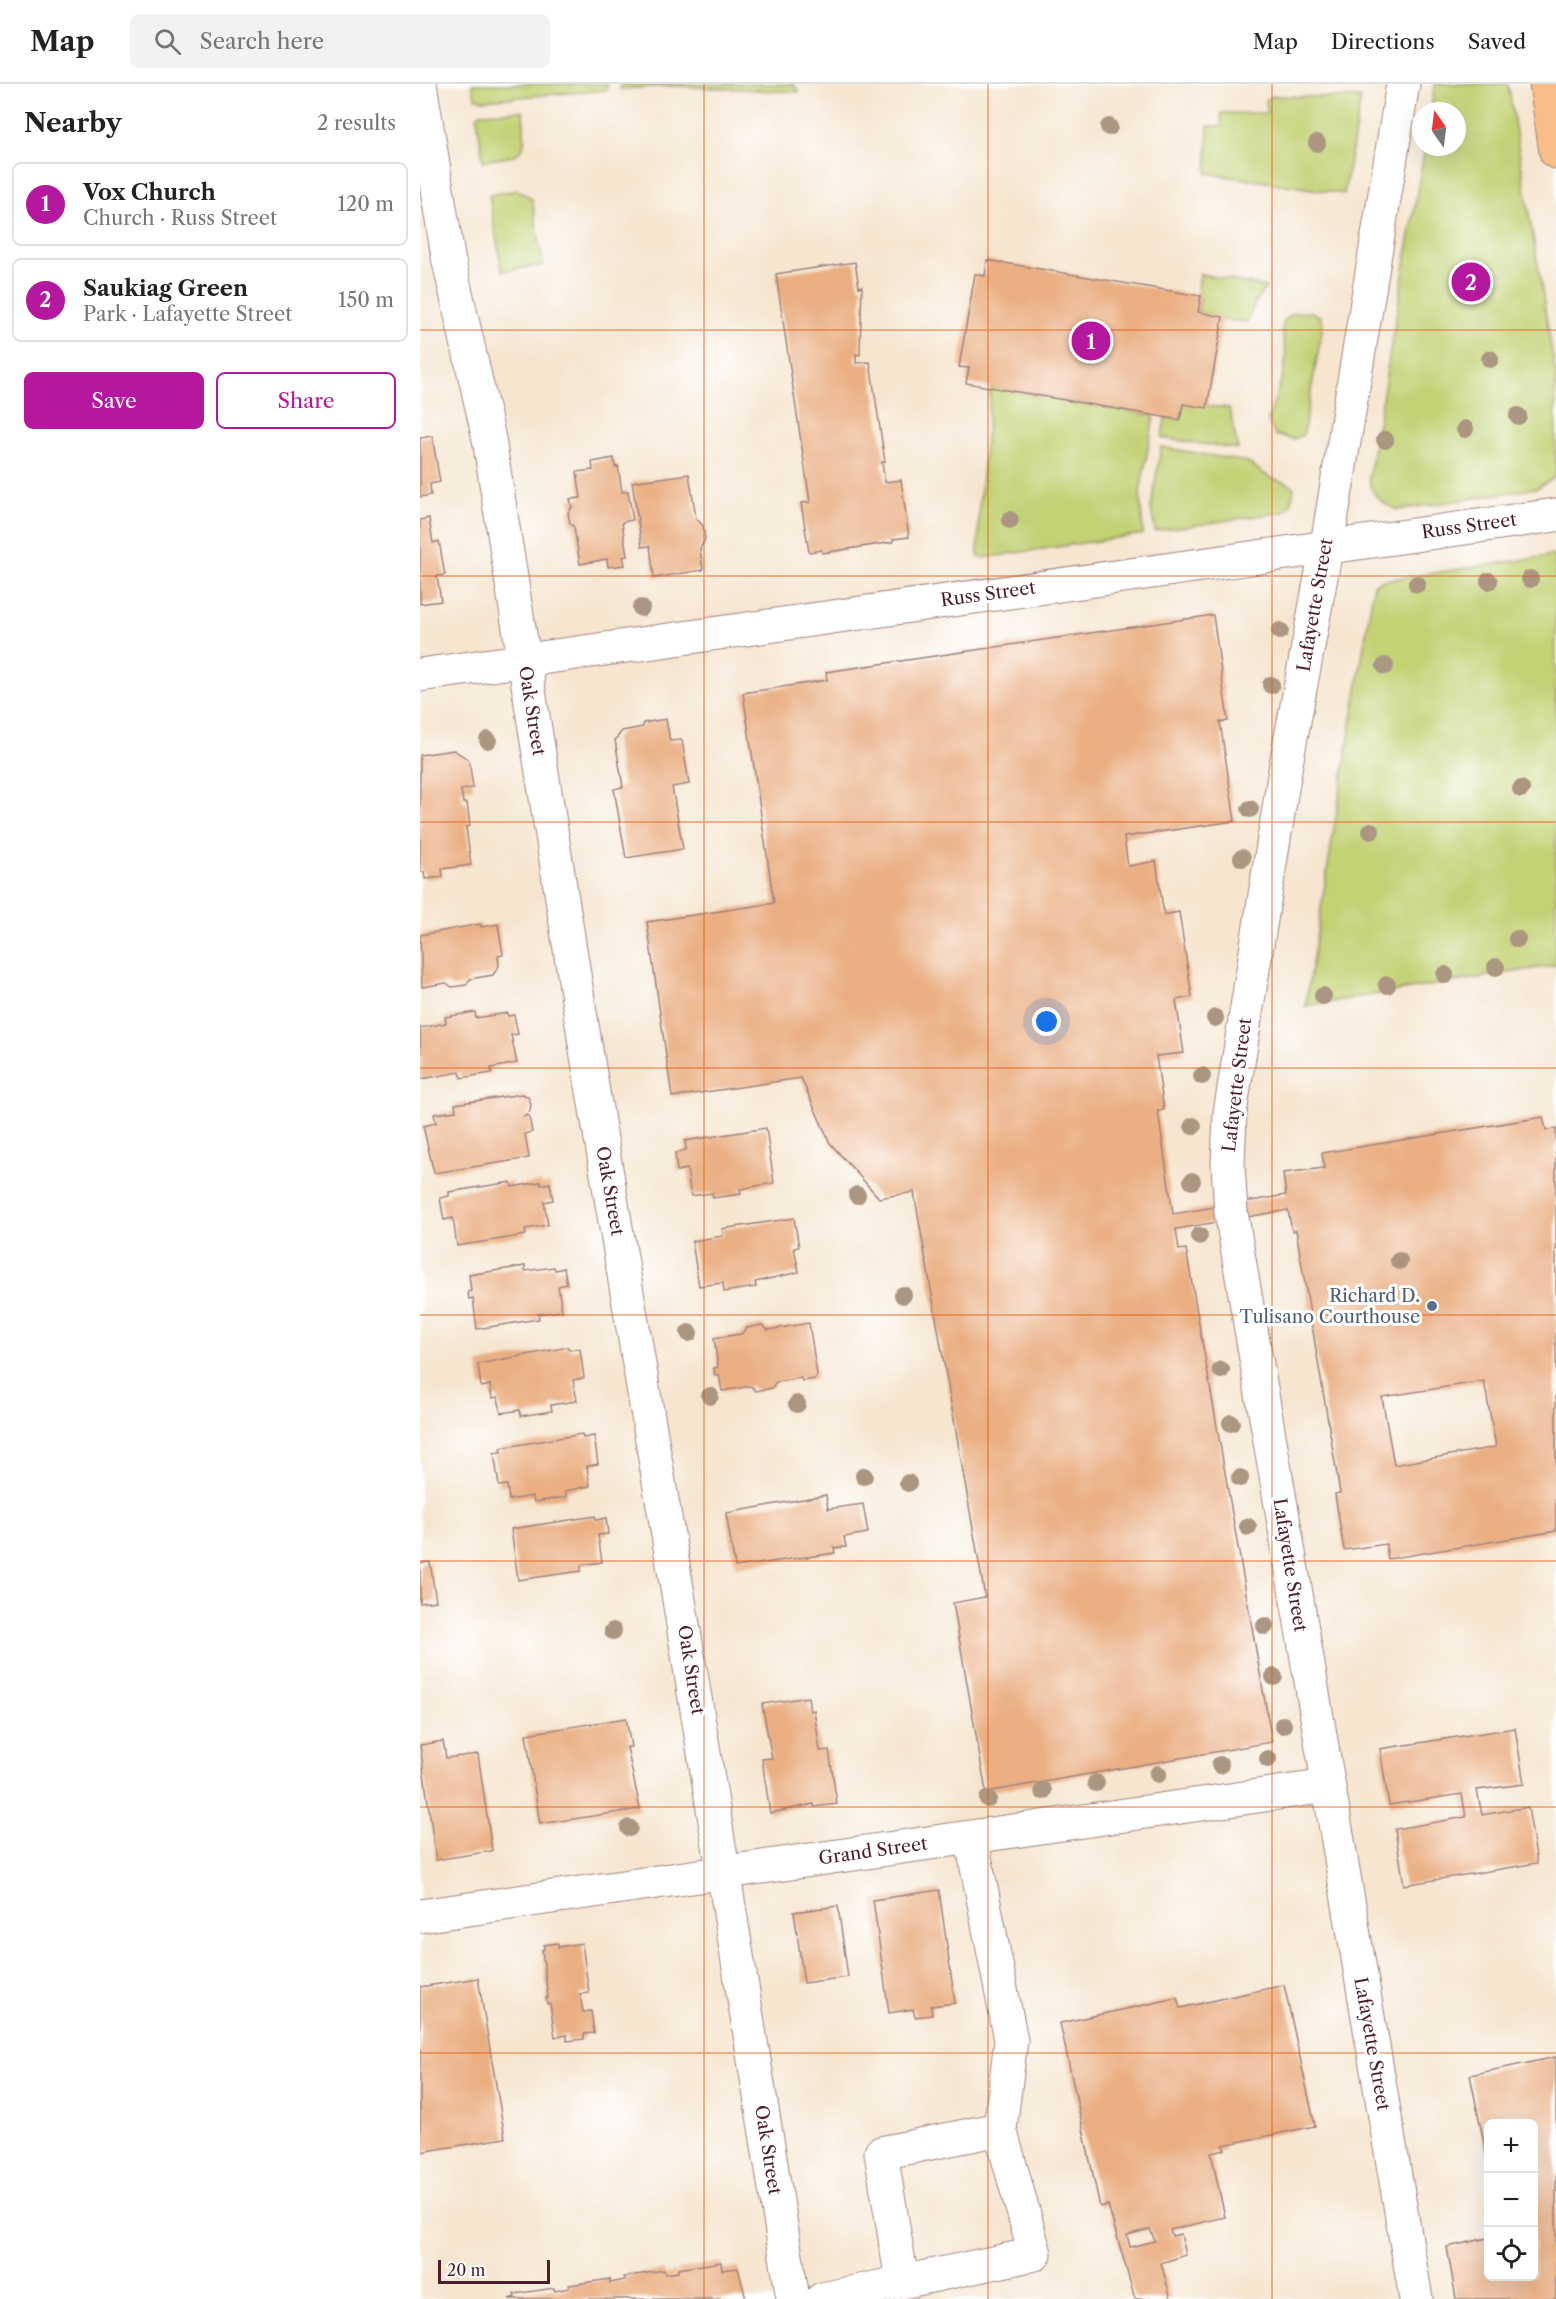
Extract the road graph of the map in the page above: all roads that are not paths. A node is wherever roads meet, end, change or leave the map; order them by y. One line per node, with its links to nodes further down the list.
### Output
1 (420, 84): 7 (street, Oak Street)
2 (1403, 84): 6 (street, Lafayette Street)
3 (1546, 84): 4 (main road)
4 (1556, 152)
5 (1556, 514): 6 (street, Russ Street)
6 (1327, 545): 7 (street, Russ Street); 9 (street, Lafayette Street)
7 (524, 660): 8 (street, Russ Street); 11 (street, Oak Street)
8 (420, 675)
9 (1327, 1786): 10 (street, Grand Street); 17 (street, Lafayette Street)
10 (971, 1837): 11 (street, Grand Street); 13 (street)
11 (722, 1873): 12 (street, Grand Street); 15 (street, Oak Street)
12 (420, 1916)
13 (1000, 2129): 14 (street); 14 (street)
14 (903, 2281): 16 (street)
15 (793, 2299)
16 (822, 2299)
17 (1416, 2299)

